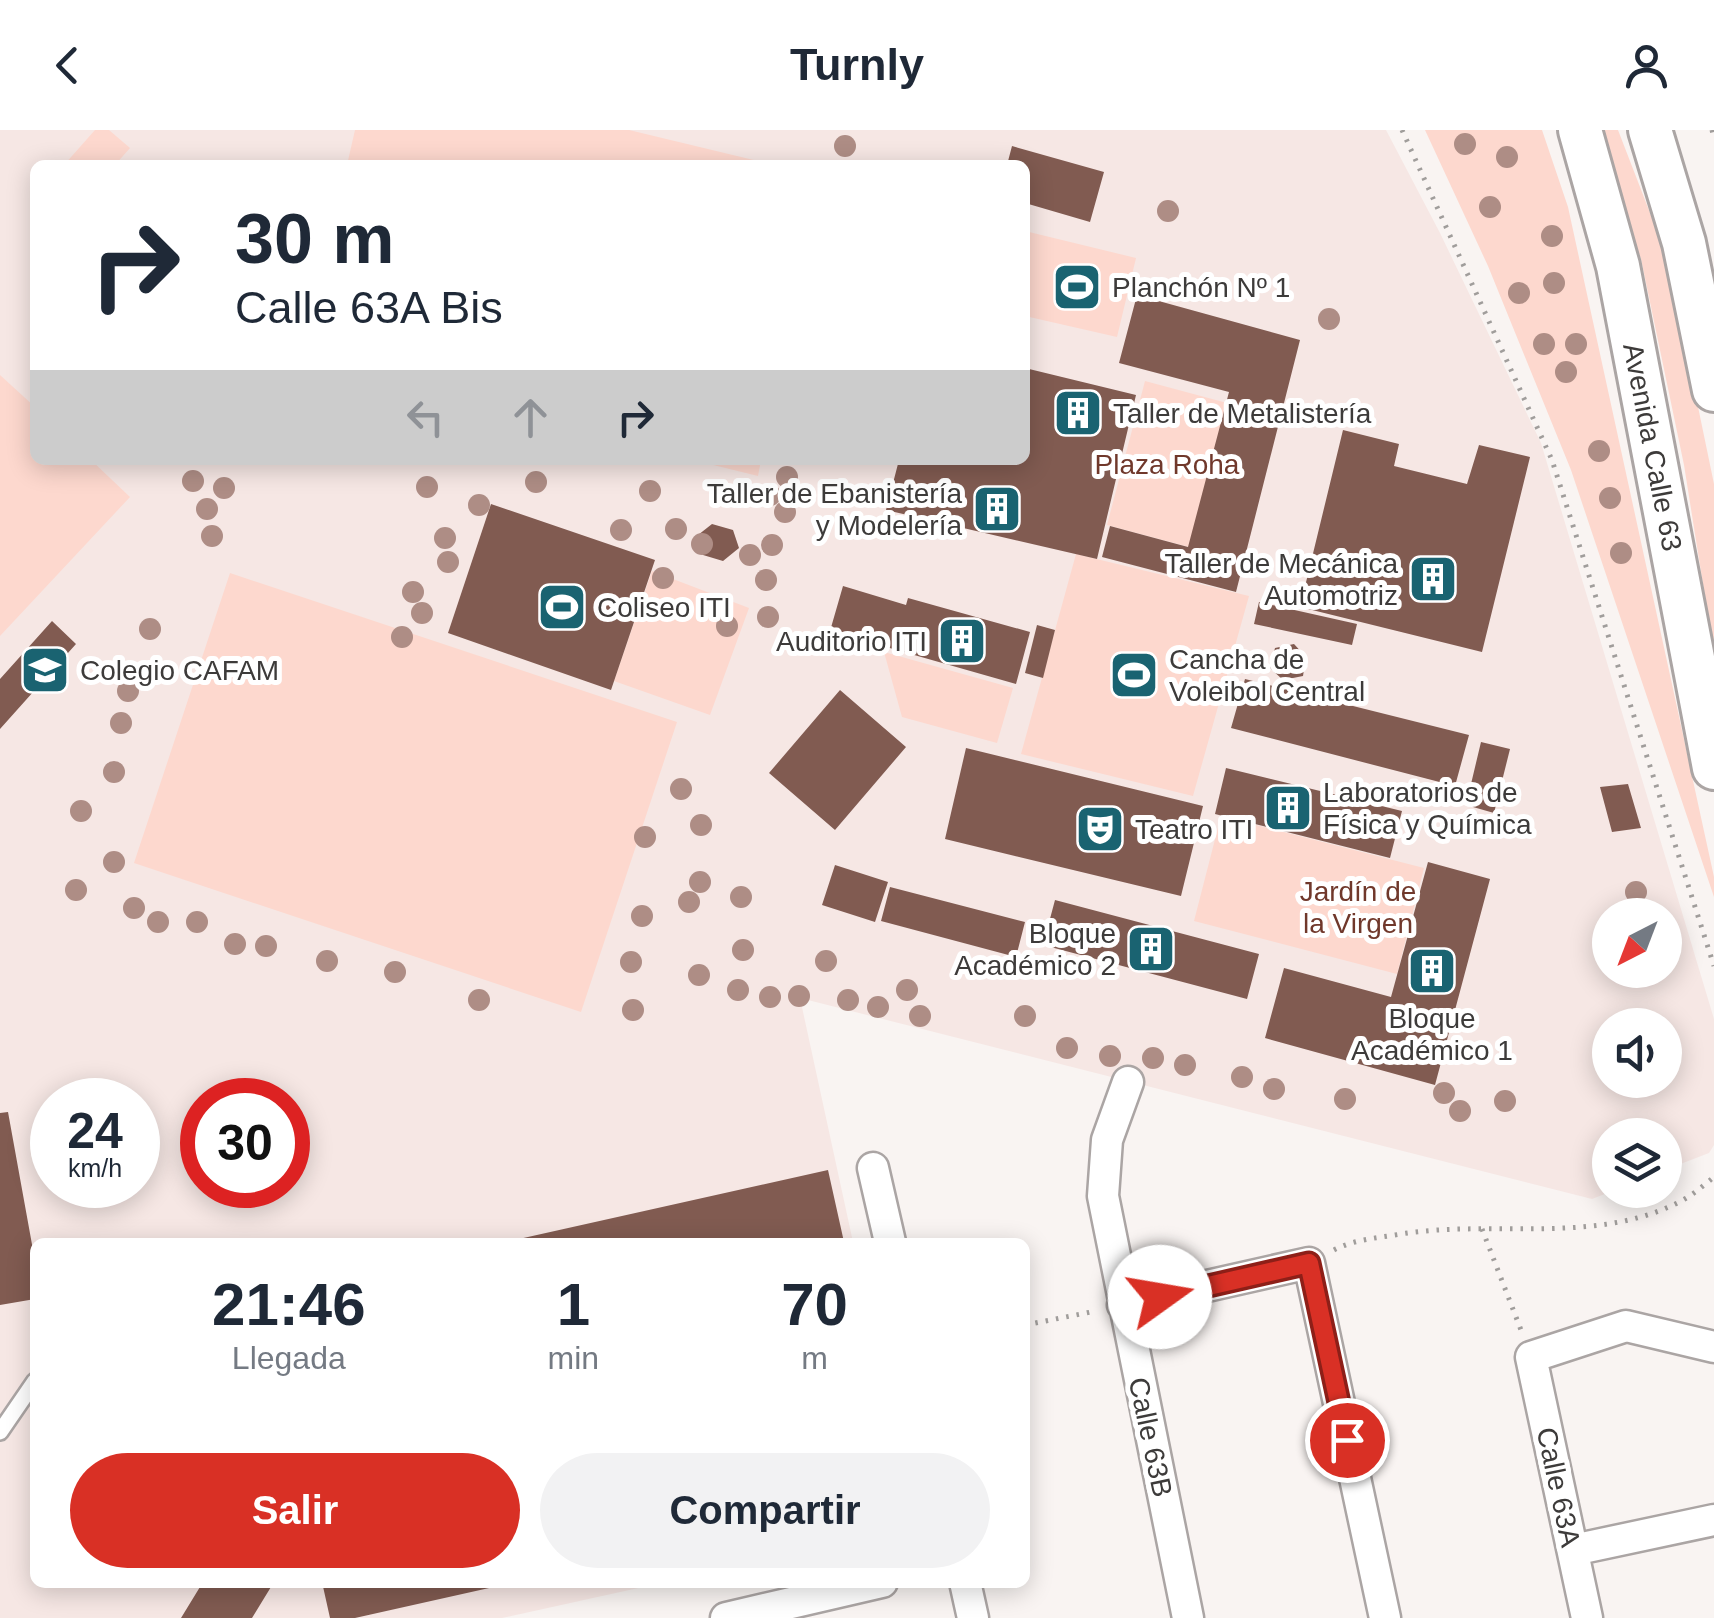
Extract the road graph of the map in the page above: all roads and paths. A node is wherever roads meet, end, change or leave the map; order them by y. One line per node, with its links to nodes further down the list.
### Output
1 (1402, 130): 8 (path)
2 (1580, 130): 7 (main road, Avenida Calle 63)
3 (1650, 130): 6 (main road)
4 (1712, 130): 5 (path)
5 (1714, 138)
6 (1714, 390)
7 (1714, 768)
8 (1714, 966)
9 (1128, 1082): 15 (street, Calle 63B)
10 (873, 1168): 13 (street)
11 (1714, 1177): 12 (path)
12 (1482, 1227): 14 (path); 18 (path)
13 (889, 1238)
14 (1309, 1263): 15 (street); 28 (street)
15 (1124, 1305): 16 (path); 27 (street, Calle 63B)
16 (1030, 1323)
17 (1714, 1347): 18 (street)
18 (1531, 1356): 22 (street, Calle 63A)
19 (30, 1388): 20 (lane)
20 (0, 1432)
21 (1714, 1520): 22 (street)
22 (1573, 1550): 29 (street, Calle 63A)
23 (856, 1588): 25 (street)
24 (966, 1588): 26 (street)
25 (726, 1618)
26 (973, 1618)
27 (1188, 1618)
28 (1385, 1618)
29 (1587, 1618)

